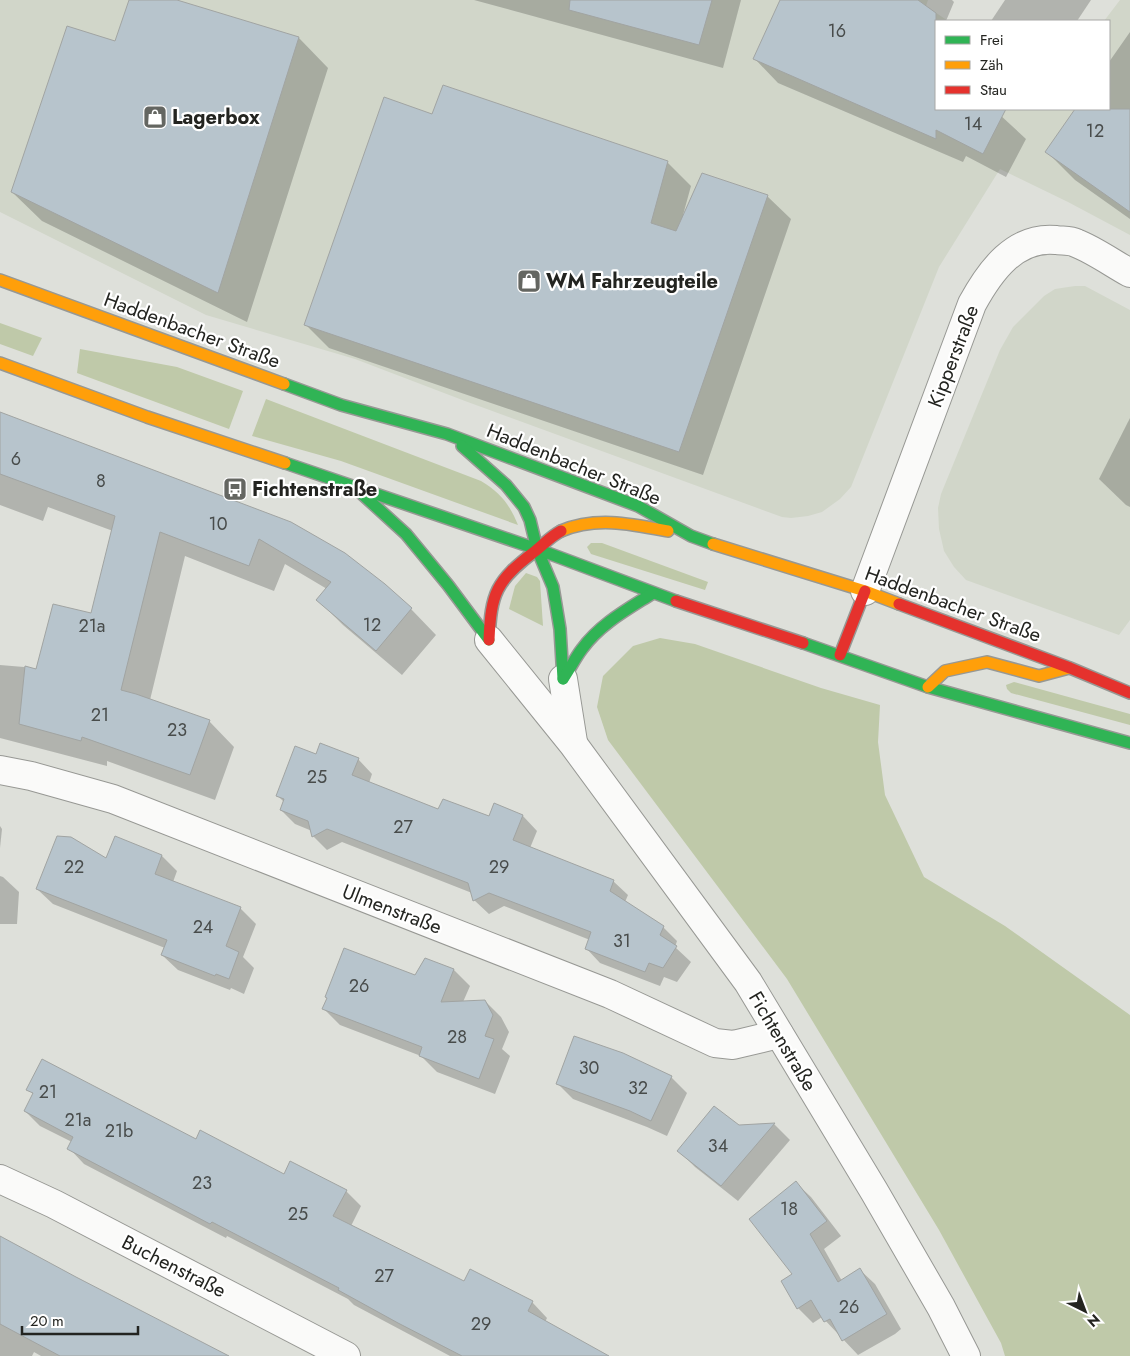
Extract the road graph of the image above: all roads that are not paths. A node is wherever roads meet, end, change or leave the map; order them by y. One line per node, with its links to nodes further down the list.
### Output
1 (1130, 273): 8 (street, Kipperstraße)
2 (0, 280): 4 (main road, Haddenbacher Straße)
3 (0, 363): 5 (main road)
4 (447, 434): 6 (main road, Haddenbacher Straße); 7 (main road)
5 (352, 486): 7 (main road); 10 (main road)
6 (692, 536): 7 (main road); 8 (main road, Haddenbacher Straße)
7 (537, 549): 9 (main road); 10 (main road); 13 (main road)
8 (865, 591): 11 (main road); 12 (main road, Haddenbacher Straße)
9 (653, 593): 11 (main road); 13 (main road)
10 (489, 640): 17 (street, Fichtenstraße)
11 (840, 655): 14 (main road)
12 (1070, 668): 14 (main road); 15 (main road, Haddenbacher Straße)
13 (564, 679): 17 (street, Fichtenstraße)
14 (928, 687): 16 (main road)
15 (1130, 693)
16 (1130, 743)
17 (573, 744): 19 (street, Fichtenstraße)
18 (0, 770): 19 (street, Ulmenstraße)
19 (779, 1034): 22 (street, Fichtenstraße)
20 (0, 1179): 21 (street, Buchenstraße)
21 (346, 1356)
22 (966, 1356)

